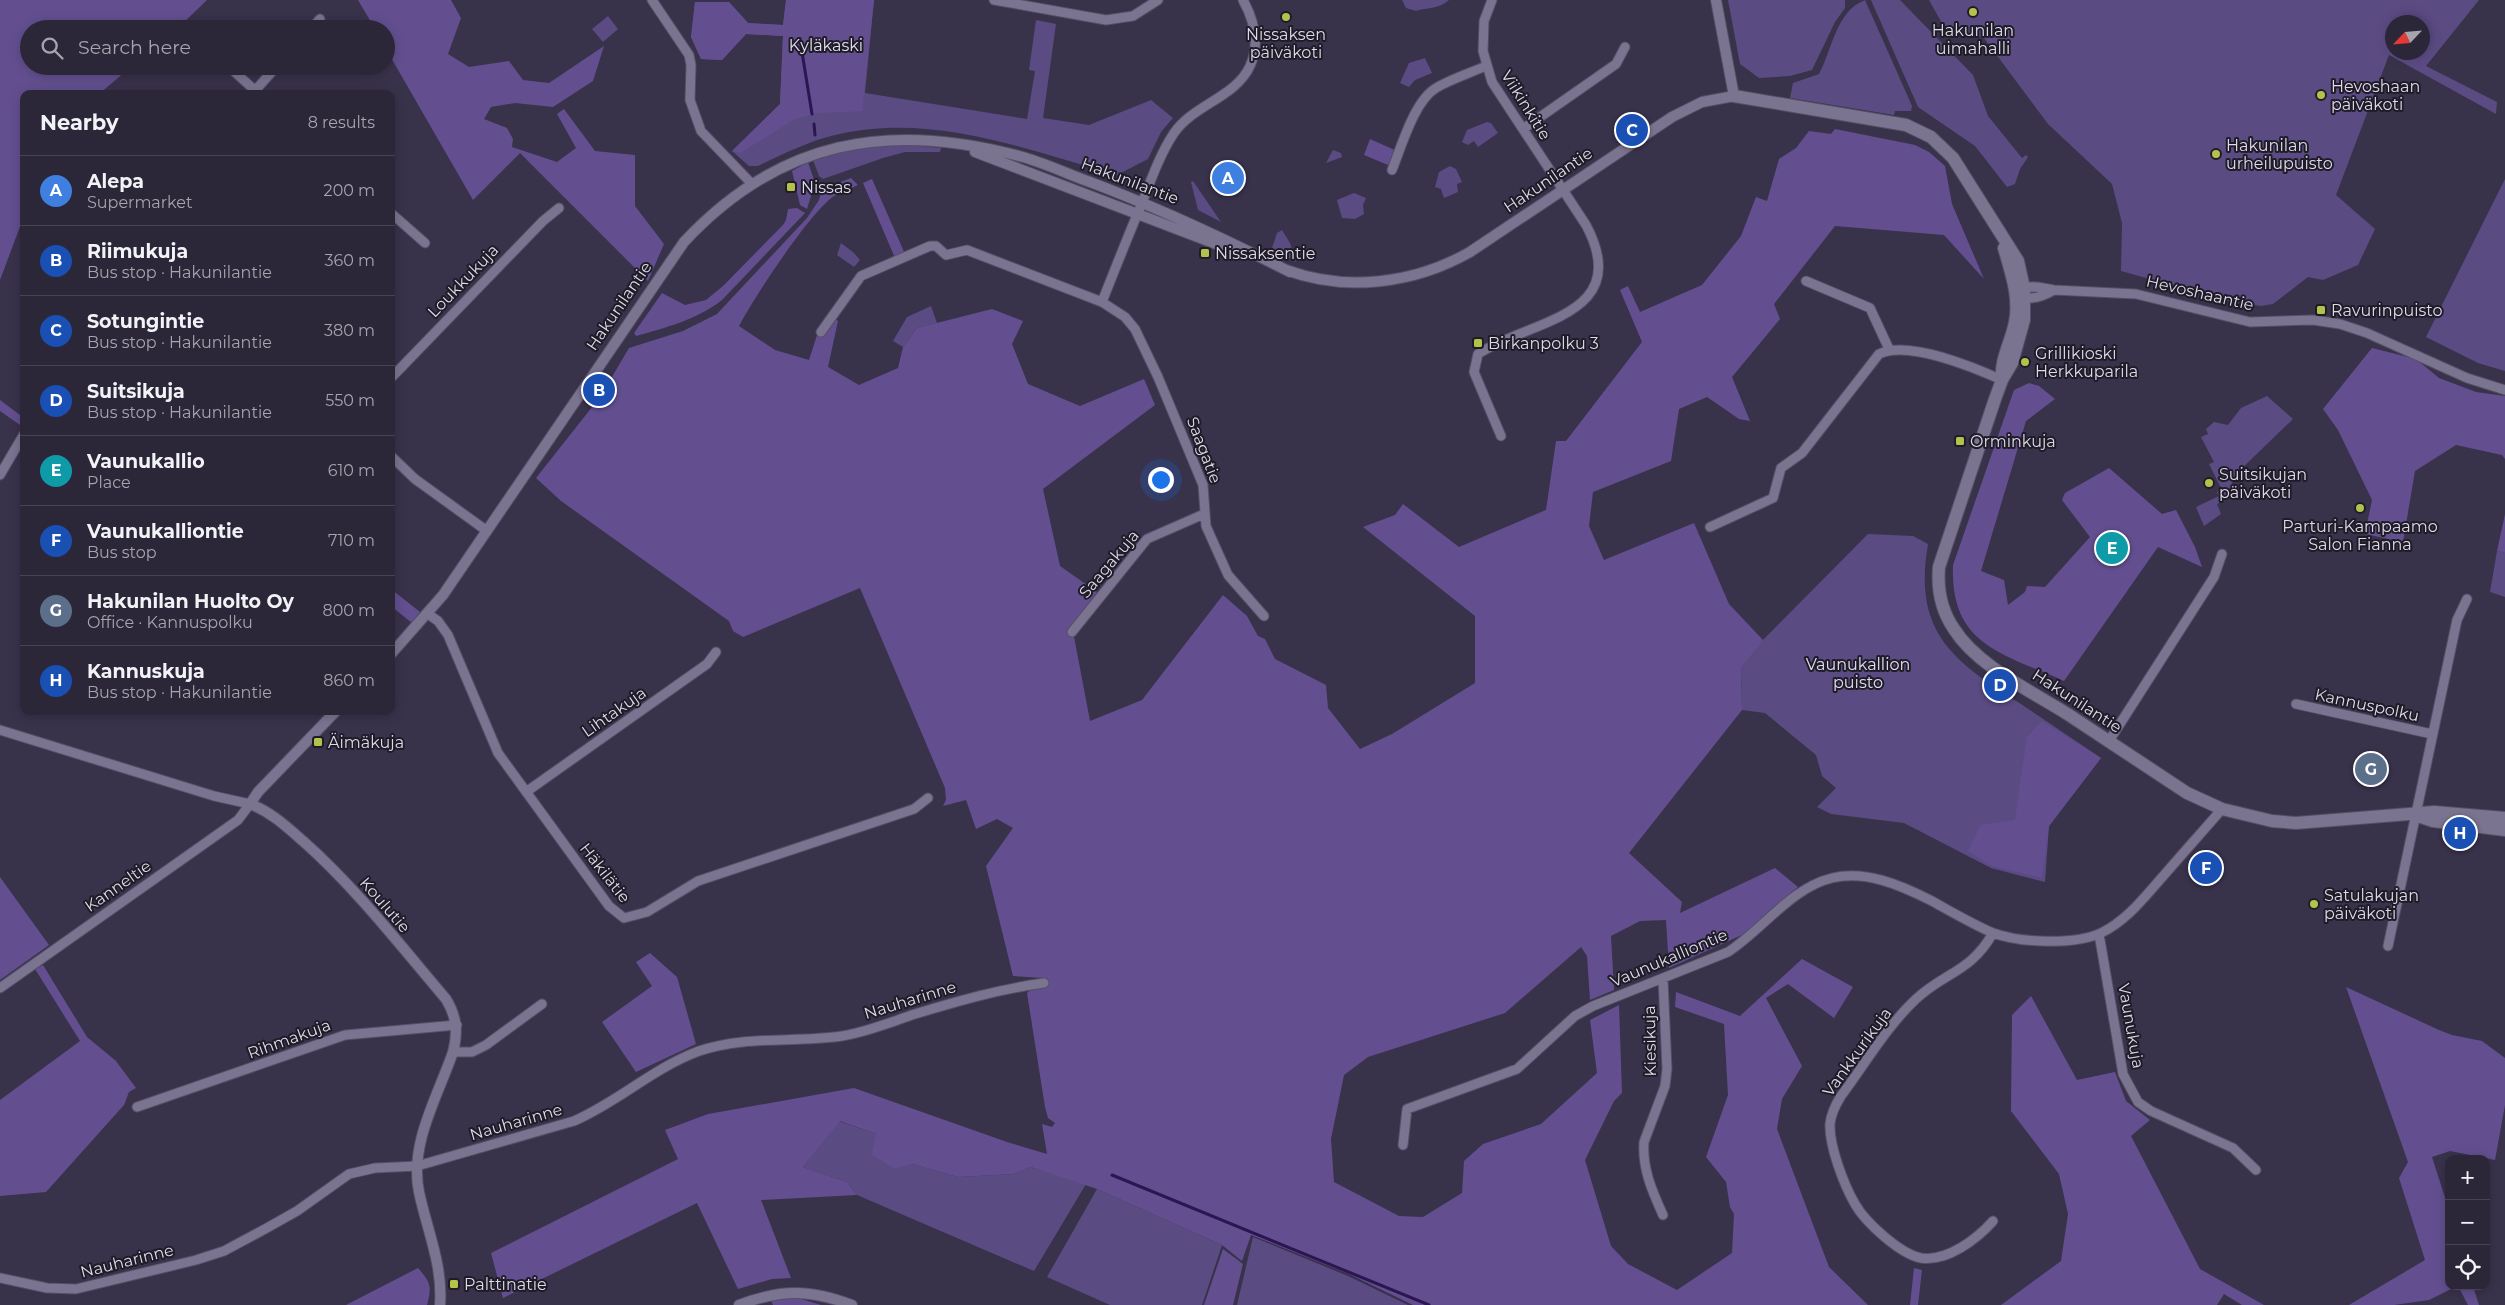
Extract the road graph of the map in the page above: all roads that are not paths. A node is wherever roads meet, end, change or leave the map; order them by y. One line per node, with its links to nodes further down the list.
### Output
1 (652, 0): 17 (street)
2 (994, 0): 3 (street)
3 (1158, 0)
4 (1244, 0): 19 (street)
5 (1492, 0): 8 (street, Viikinkitie)
6 (1716, 0): 13 (street)
7 (1625, 47): 14 (street)
8 (1486, 66): 14 (street, Viikinkitie); 16 (street)
9 (237, 75): 11 (street)
10 (270, 75): 12 (street)
11 (252, 90)
12 (257, 90)
13 (1734, 96): 18 (street, Hakunilantie); 26 (main road, Hakunilantie)
14 (1523, 129): 18 (street, Viikinkitie)
15 (950, 143): 17 (street, Hakunilantie); 19 (street, Hakunilantie); 21 (street, Hakunilantie)
16 (1392, 170)
17 (752, 184): 39 (street, Hakunilantie)
18 (1563, 190): 24 (street, Hakunilantie); 33 (street, Viikinkitie)
19 (1142, 202): 21 (street); 24 (street, Hakunilantie)
20 (559, 208): 30 (street, Loukkukuja)
21 (1137, 215): 24 (street, Hakunilantie); 27 (street)
22 (395, 217): 23 (street)
23 (425, 243)
24 (1290, 272)
25 (1806, 281): 29 (street)
26 (2022, 294): 31 (main road, Hakunilantie); 32 (street, Hevoshaantie)
27 (1102, 302): 28 (street, Saagatie); 37 (street, Saagatie)
28 (820, 332)
29 (1889, 349): 31 (street); 38 (street)
30 (395, 374)
31 (2002, 380): 51 (main road, Hakunilantie)
32 (2505, 390)
33 (1501, 436)
34 (20, 441): 36 (street)
35 (395, 460): 39 (street)
36 (0, 475)
37 (1204, 514): 43 (street, Saagatie); 44 (street, Saagakuja)
38 (1710, 526)
39 (486, 531): 42 (street, Hakunilantie)
40 (2222, 554): 51 (street)
41 (2467, 599): 50 (street)
42 (428, 614): 45 (street, Hakunilantie); 52 (street, Häkilätie)
43 (1264, 616)
44 (1072, 632)
45 (395, 650)
46 (716, 652): 52 (street, Lihtakuja)
47 (2296, 704): 50 (street, Kannuspolku)
48 (332, 715): 54 (street)
49 (0, 730): 54 (street, Koulutie)
50 (2432, 734): 56 (street)
51 (2109, 741): 55 (main road, Hakunilantie)
52 (526, 792): 53 (street, Häkilätie)
53 (928, 798)
54 (250, 804): 64 (street, Kanneltie); 66 (street, Koulutie)
55 (2222, 809): 56 (main road, Hakunilantie); 60 (street, Vaunukalliontie)
56 (2416, 815): 57 (main road, Hakunilantie); 58 (main road, Hakunilantie); 61 (street)
57 (2505, 818)
58 (2505, 830)
59 (1994, 933): 60 (street, Vaunukalliontie); 62 (street, Vaunukalliontie); 73 (street, Vankkurikuja)
60 (2099, 934): 71 (street, Vaunukuja)
61 (2388, 946)
62 (1663, 979): 69 (street, Vaunukalliontie); 72 (street, Kiesikuja)
63 (1044, 983): 70 (street, Nauharinne)
64 (0, 988)
65 (542, 1004): 67 (street)
66 (457, 1025): 67 (street); 68 (street, Rihmakuja)
67 (453, 1052): 70 (street)
68 (137, 1107)
69 (1403, 1145)
70 (417, 1166): 74 (street, Nauharinne); 75 (street)
71 (2256, 1170)
72 (1663, 1214)
73 (1993, 1221)
74 (0, 1278)
75 (440, 1305)
76 (739, 1305): 77 (street)
77 (852, 1305)

